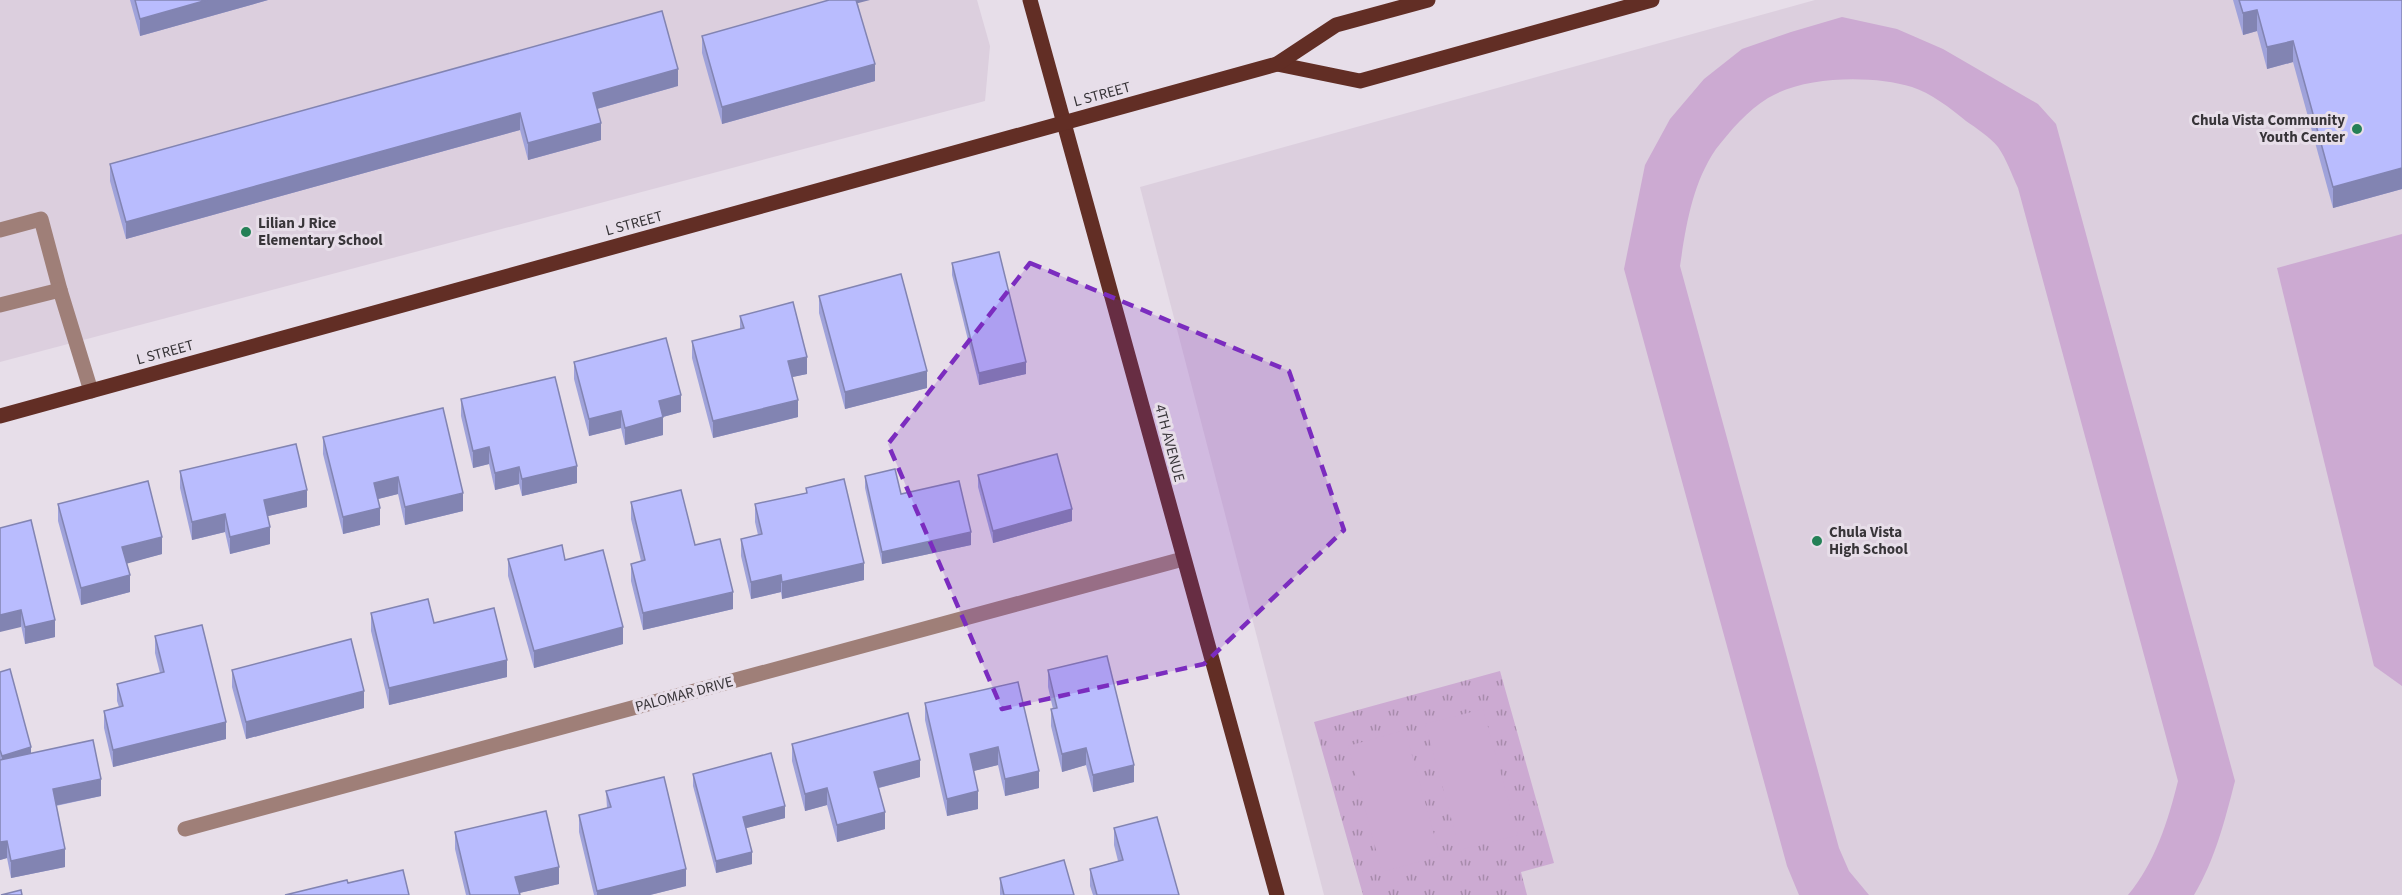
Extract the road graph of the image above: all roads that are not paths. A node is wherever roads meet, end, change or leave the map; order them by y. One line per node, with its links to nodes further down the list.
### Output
1 (1030, 0): 5 (main road, 4TH AVENUE)
2 (1428, 0): 4 (main road, L STREET)
3 (1652, 0): 4 (main road, L STREET)
4 (1277, 64): 5 (main road, L STREET)
5 (1064, 123): 9 (main road, L STREET); 11 (main road, 4TH AVENUE)
6 (0, 230): 7 (street)
7 (60, 290): 8 (street); 9 (street)
8 (0, 305)
9 (91, 391): 10 (main road, L STREET)
10 (0, 416)
11 (1183, 559): 12 (street, PALOMAR DRIVE); 13 (main road, 4TH AVENUE)
12 (185, 829)
13 (1277, 895)

